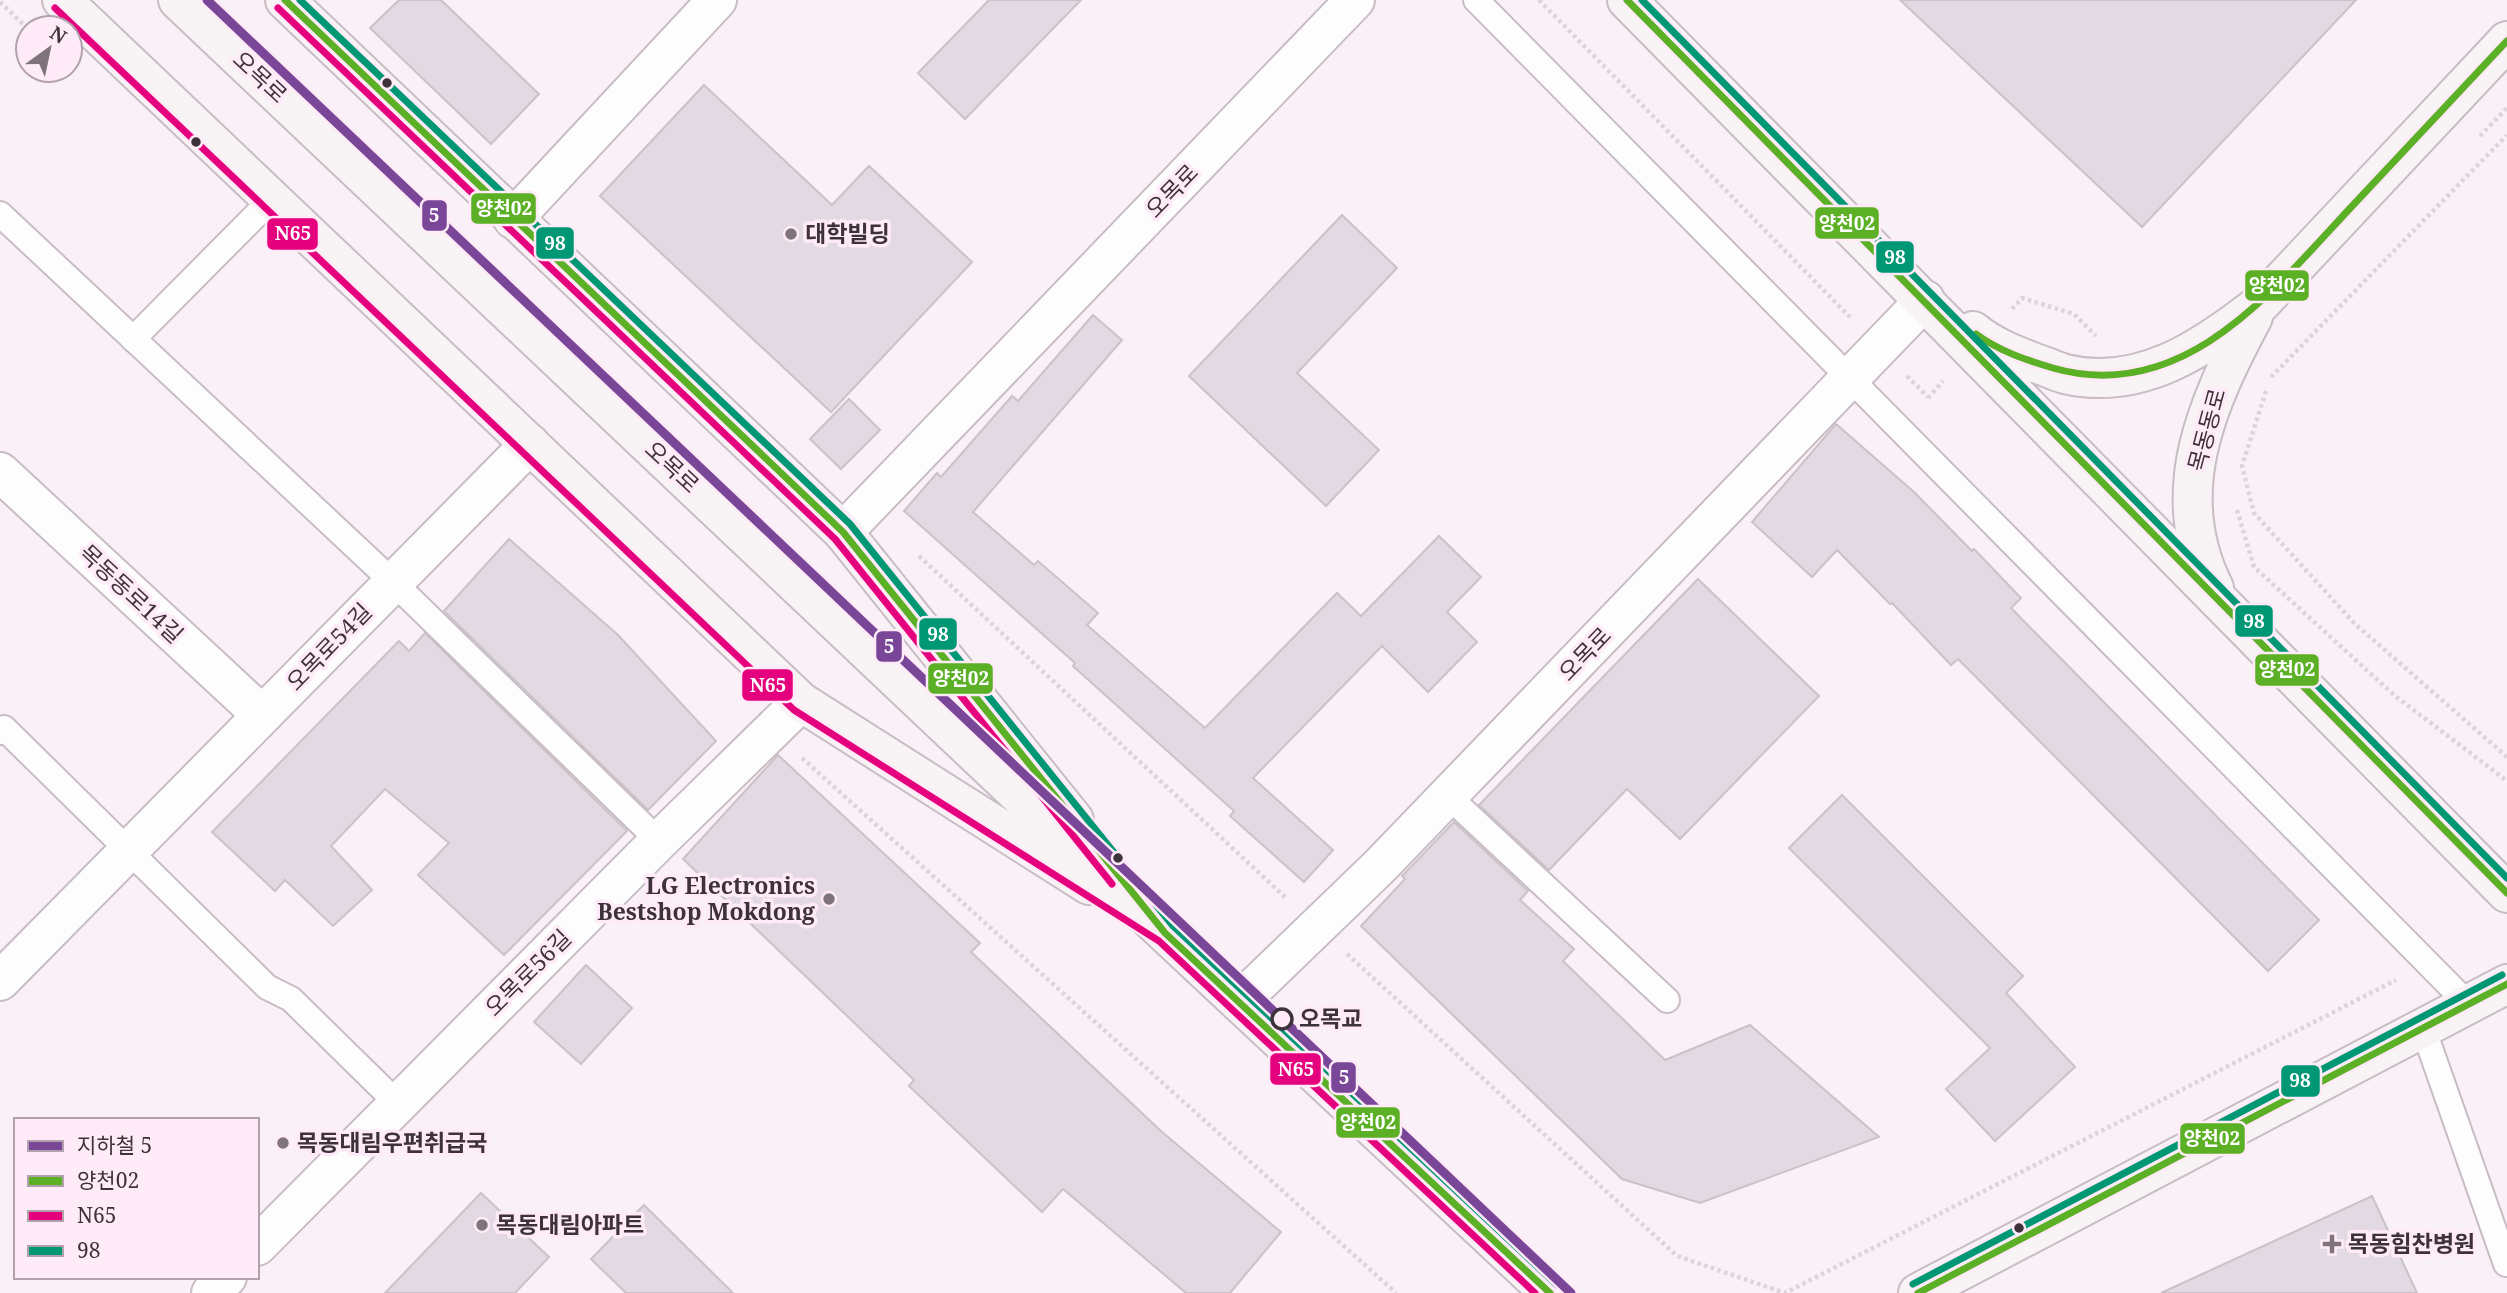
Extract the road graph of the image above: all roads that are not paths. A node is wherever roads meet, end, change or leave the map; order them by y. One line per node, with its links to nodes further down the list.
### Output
1 (62, 0): 9 (main road, 오목로)
2 (178, 0): 29 (main road, 오목로)
3 (285, 0): 11 (main road, 오목로)
4 (717, 0): 11 (street)
5 (1355, 0): 19 (street, 오목로)
6 (1476, 0): 16 (lane)
7 (1627, 0): 12 (main road, 목동동로)
8 (2507, 41): 14 (main road, 목동동로)
9 (272, 199): 15 (lane); 17 (main road, 오목로)
10 (0, 214): 15 (lane)
11 (513, 219): 19 (main road, 오목로)
12 (1877, 252): 13 (main road, 목동동로); 14 (main road, 목동동로)
13 (1925, 300): 16 (street, 오목로); 21 (main road, 목동동로)
14 (2260, 304): 21 (main road, 목동동로)
15 (133, 339): 20 (lane)
16 (1851, 377): 25 (street, 오목로); 34 (lane)
17 (530, 444): 20 (street, 오목로54길); 22 (main road, 오목로)
18 (0, 472): 23 (street, 목동동로14길)
19 (843, 532): 29 (main road, 오목로)
20 (393, 582): 23 (street, 오목로54길); 26 (lane)
21 (2222, 602): 28 (main road, 목동동로)
22 (801, 702): 26 (street, 오목로56길); 29 (main road, 오목로)
23 (262, 715): 27 (street, 오목로54길)
24 (0, 732): 27 (lane)
25 (1448, 796): 32 (lane); 33 (street, 오목로)
26 (659, 841): 36 (street, 오목로56길)
27 (130, 850): 30 (street, 오목로54길); 36 (lane)
28 (2507, 892)
29 (1165, 933): 33 (main road, 오목로)
30 (0, 981)
31 (2507, 984): 34 (main road)
32 (1667, 1000)
33 (1239, 1002): 41 (main road, 오목로)
34 (2468, 1004): 35 (main road)
35 (2423, 1028): 38 (lane); 42 (main road)
36 (398, 1104): 37 (street, 오목로56길)
37 (259, 1245)
38 (2506, 1264)
39 (225, 1279): 40 (street)
40 (211, 1293)
41 (1550, 1293)
42 (1919, 1293)

